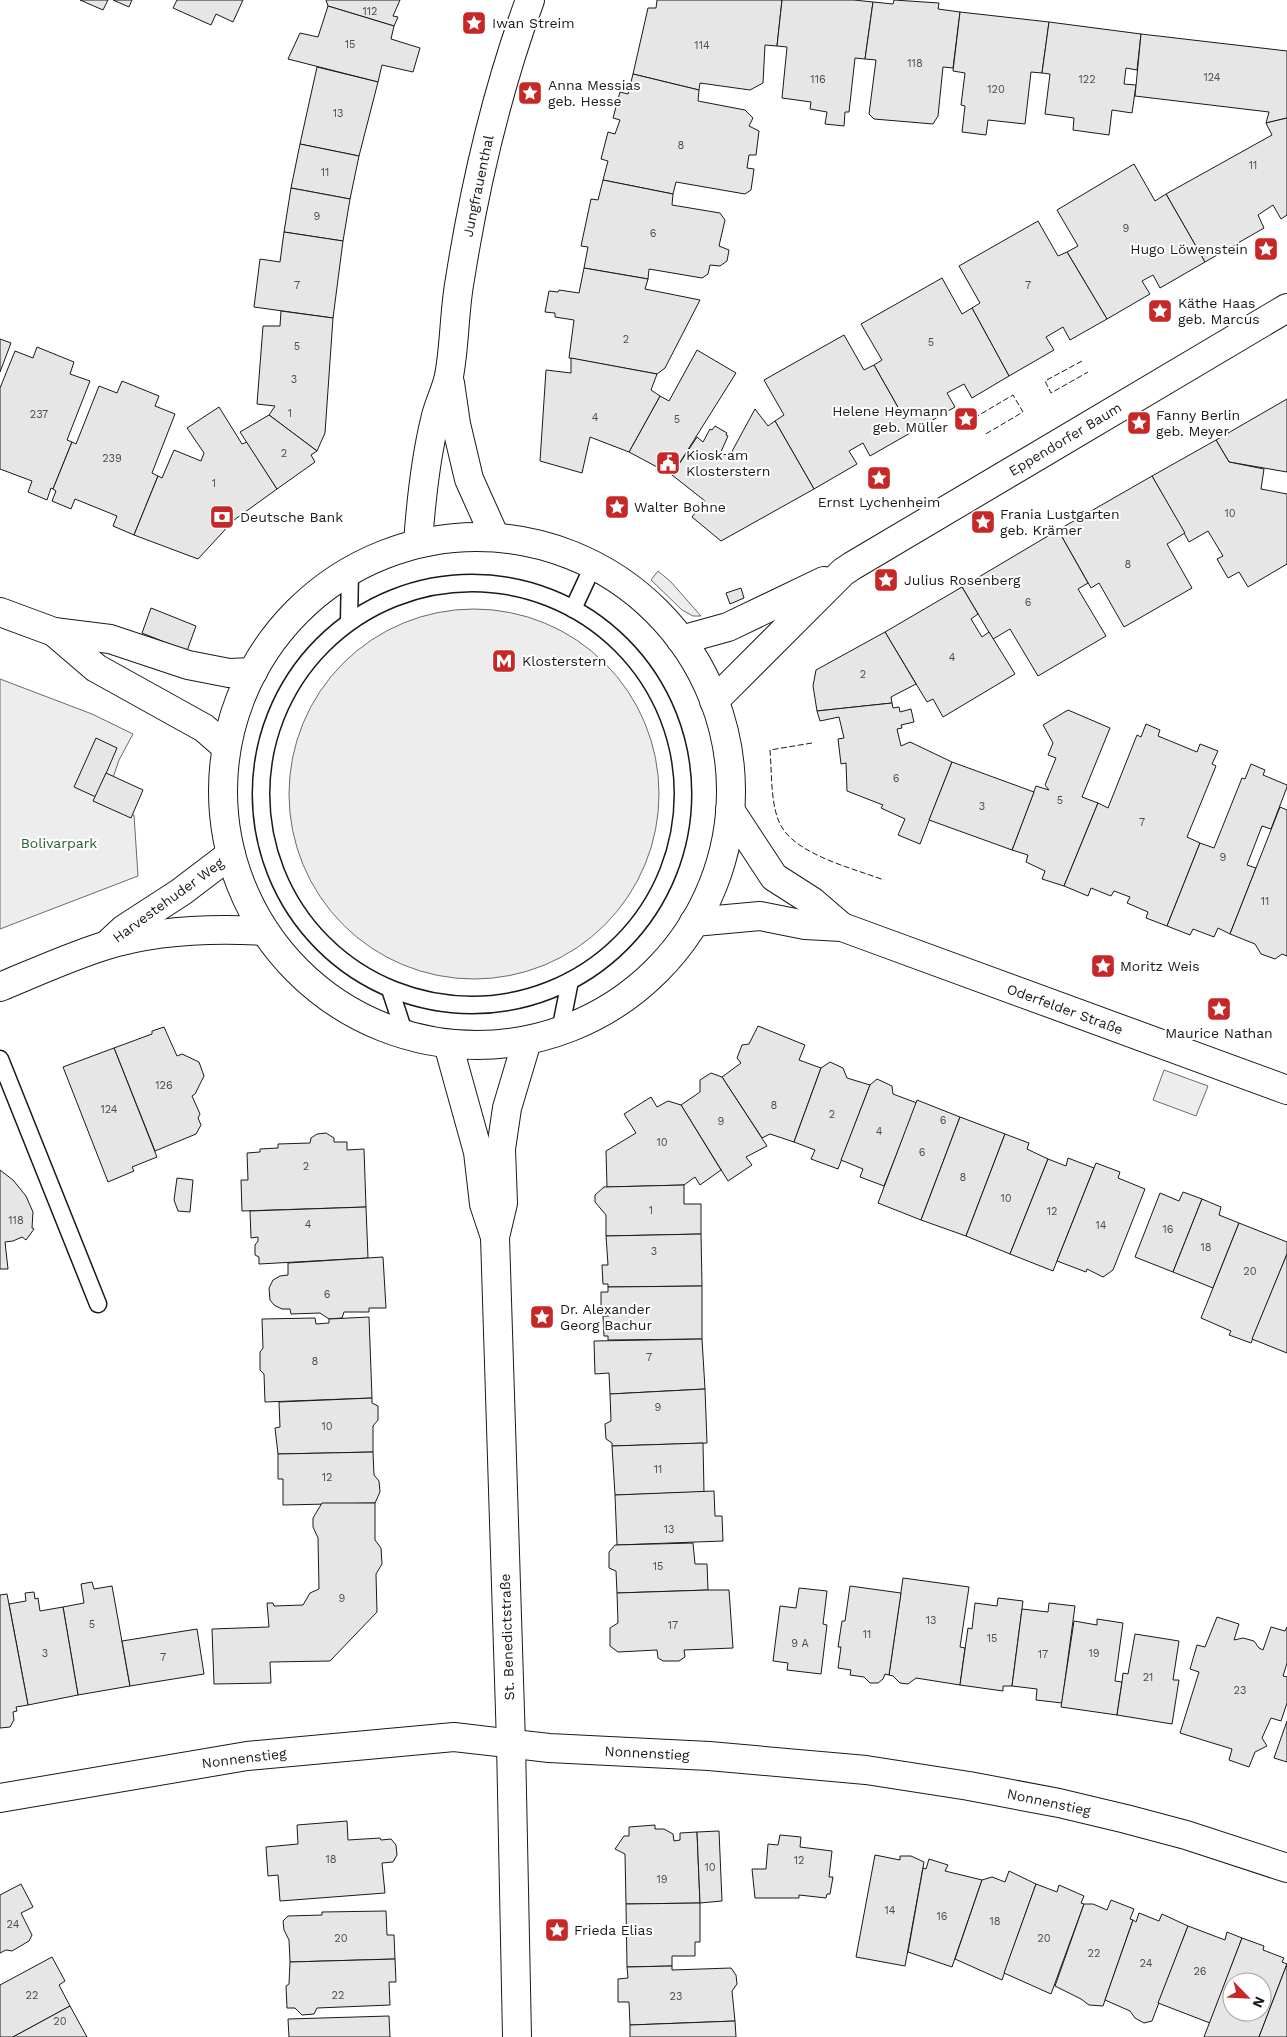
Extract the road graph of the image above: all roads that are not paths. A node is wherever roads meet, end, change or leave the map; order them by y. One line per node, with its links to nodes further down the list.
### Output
1 (530, 0): 3 (main road, Jungfrauenthal)
2 (1287, 308): 8 (main road, Eppendorfer Baum)
3 (449, 378): 4 (main road, Jungfrauenthal); 5 (main road, Jungfrauenthal)
4 (495, 536): 5 (main road); 6 (main road)
5 (418, 543): 7 (main road)
6 (593, 566): 9 (lane); 13 (main road)
7 (350, 571): 11 (lane); 14 (main road)
8 (843, 572): 13 (main road, Eppendorfer Baum); 15 (main road, Eppendorfer Baum)
9 (573, 609): 11 (lane); 23 (lane)
10 (0, 612): 12 (main road)
11 (349, 621): 25 (lane)
12 (54, 632): 14 (main road); 16 (main road)
13 (681, 640): 15 (main road)
14 (253, 672): 16 (main road)
15 (714, 701): 17 (main road)
16 (226, 747): 18 (main road)
17 (730, 810): 19 (main road); 20 (main road, Oderfelder Straße)
18 (231, 854): 21 (main road); 22 (main road, Harvestehuder Weg)
19 (694, 922): 20 (main road, Oderfelder Straße); 26 (main road)
20 (842, 928): 31 (main road, Oderfelder Straße)
21 (264, 931): 22 (main road, Harvestehuder Weg); 27 (main road)
22 (105, 946): 24 (main road, Harvestehuder Weg)
23 (570, 981): 25 (lane); 26 (lane)
24 (0, 986)
25 (390, 988): 27 (lane)
26 (560, 1031): 28 (main road)
27 (405, 1035): 29 (main road)
28 (527, 1041): 29 (main road); 32 (main road, St. Benedictstraße)
29 (448, 1044): 32 (main road, St. Benedictstraße)
30 (0, 1059): 33 (lane)
31 (1287, 1090)
32 (495, 1237): 34 (main road, St. Benedictstraße)
33 (98, 1304)
34 (511, 1743): 35 (main road, Nonnenstieg); 36 (main road, Nonnenstieg); 37 (main road, St. Benedictstraße)
35 (0, 1798)
36 (1287, 1868)
37 (517, 2037)

